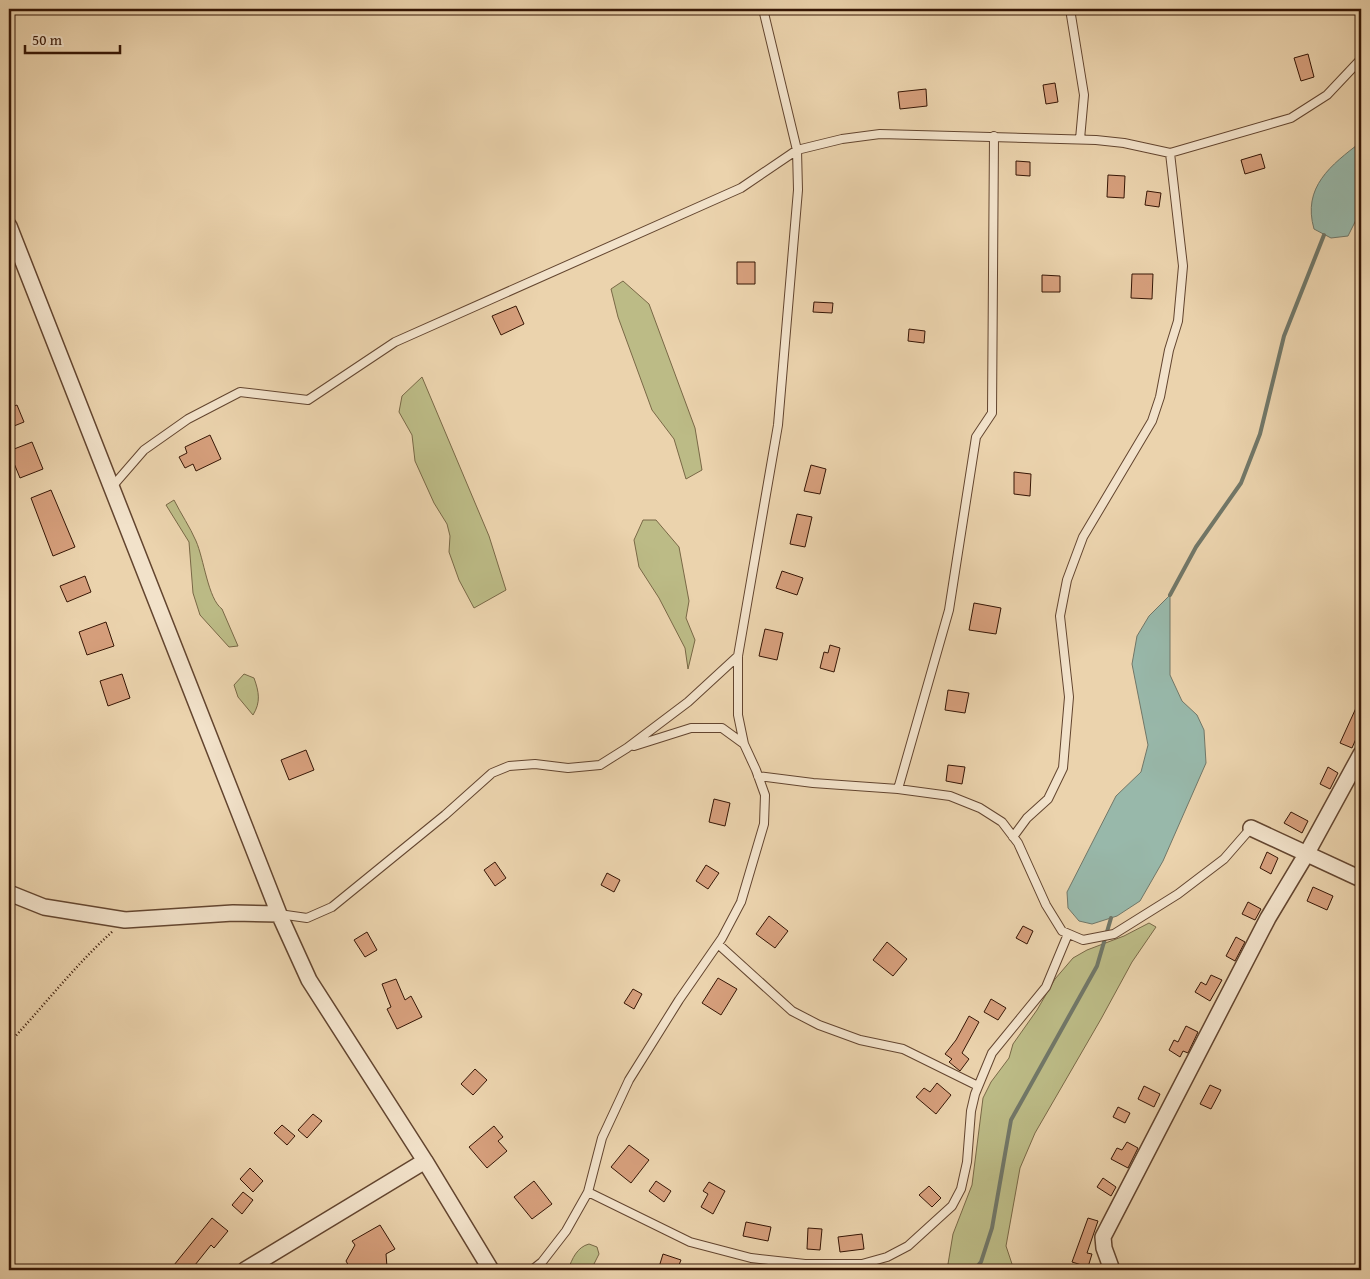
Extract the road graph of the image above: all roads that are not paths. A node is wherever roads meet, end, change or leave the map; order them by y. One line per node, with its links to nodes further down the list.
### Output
1 (763, 9): 6 (lane)
2 (1070, 9): 5 (lane)
3 (1361, 59): 7 (lane)
4 (994, 136): 5 (lane); 6 (lane); 15 (lane)
5 (1080, 139): 7 (lane)
6 (797, 150): 9 (lane); 10 (lane)
7 (1170, 153): 17 (lane)
8 (9, 226): 9 (street)
9 (111, 488): 21 (street)
10 (738, 656): 11 (lane); 12 (lane)
11 (744, 744): 12 (lane); 14 (lane)
12 (627, 748): 21 (lane)
13 (1361, 754): 18 (street)
14 (758, 776): 15 (lane); 23 (lane)
15 (898, 789): 17 (lane)
16 (1251, 828): 18 (street); 22 (lane)
17 (1013, 836): 22 (lane)
18 (1308, 853): 19 (street); 30 (street)
19 (1361, 879)
20 (9, 893): 21 (street)
21 (279, 914): 25 (street)
22 (1068, 934): 24 (lane)
23 (718, 944): 24 (lane); 26 (lane)
24 (978, 1086): 26 (lane)
25 (425, 1161): 27 (street); 28 (street)
26 (588, 1192): 29 (lane)
27 (245, 1270)
28 (491, 1270)
29 (532, 1270)
30 (1112, 1270)

